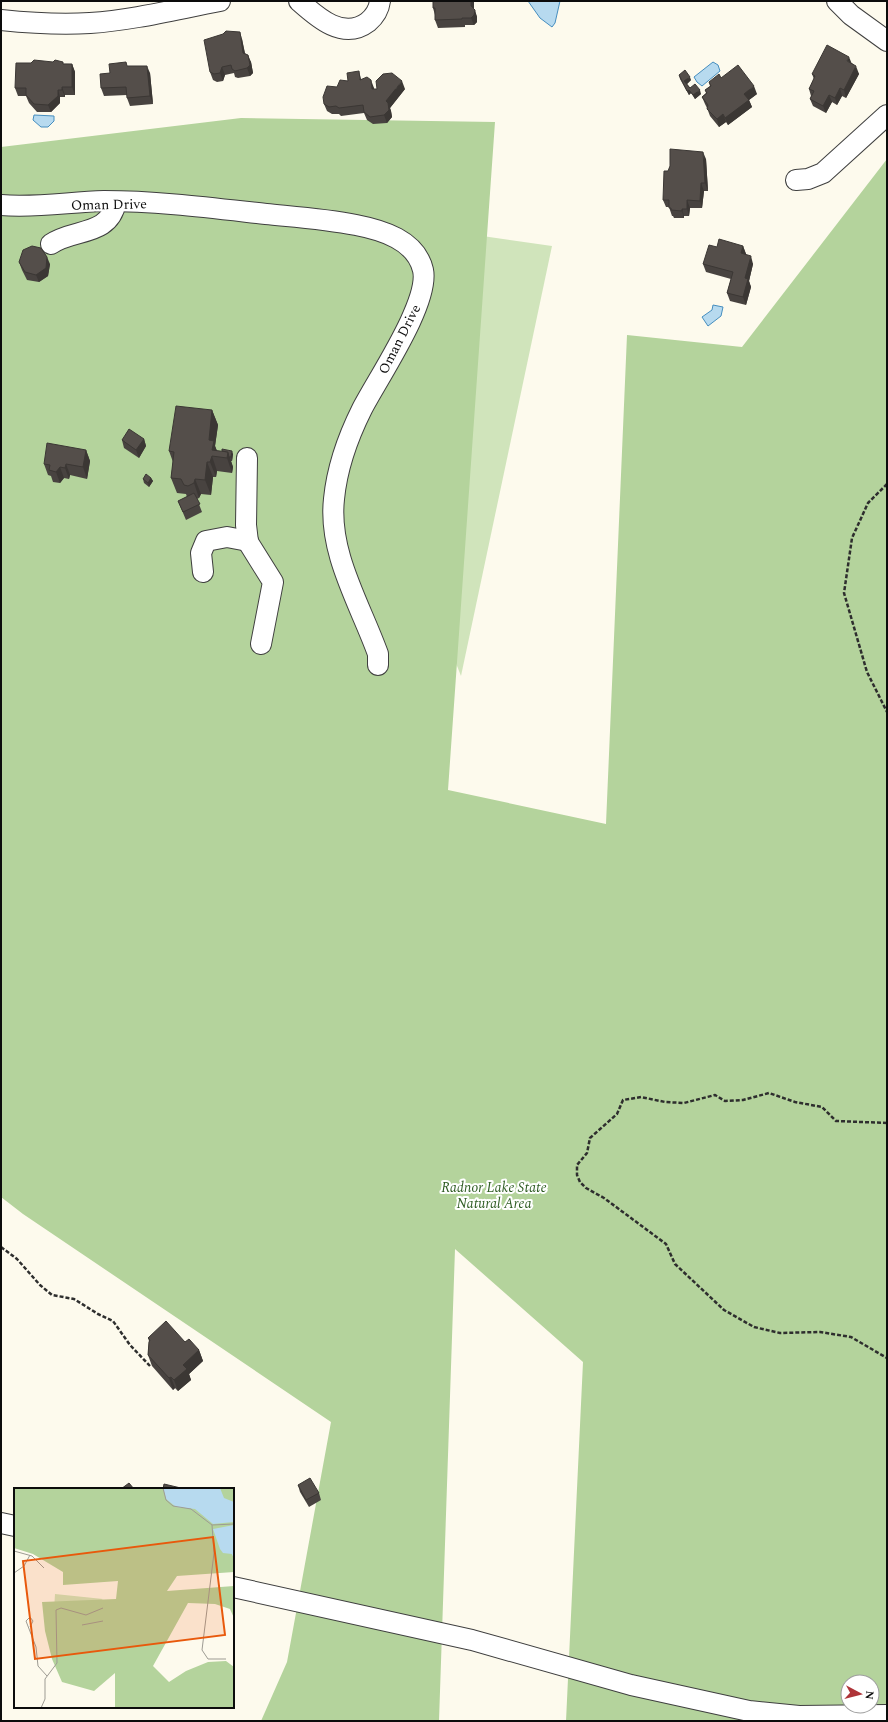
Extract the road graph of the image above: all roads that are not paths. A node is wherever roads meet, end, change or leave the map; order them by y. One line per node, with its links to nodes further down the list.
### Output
1 (220, 1): 5 (street)
2 (299, 1): 3 (street)
3 (380, 1)
4 (836, 1): 6 (street)
5 (1, 20)
6 (887, 41)
7 (887, 115): 8 (street)
8 (796, 180)
9 (116, 202): 10 (street, Oman Drive); 11 (street); 16 (street, Oman Drive)
10 (1, 205)
11 (51, 244)
12 (247, 458): 13 (street)
13 (248, 541): 14 (street); 15 (street)
14 (203, 572)
15 (261, 644)
16 (378, 665)
17 (1, 1523): 18 (street)
18 (14, 1526)
19 (234, 1587): 20 (street)
20 (887, 1715)

